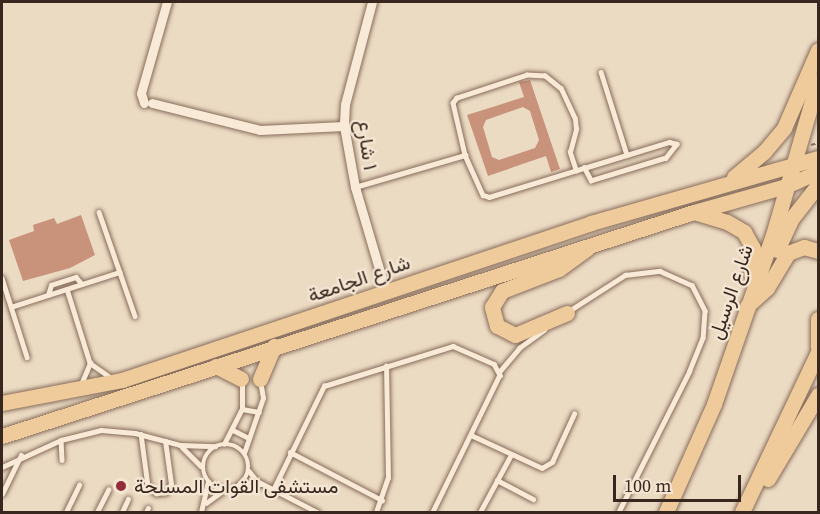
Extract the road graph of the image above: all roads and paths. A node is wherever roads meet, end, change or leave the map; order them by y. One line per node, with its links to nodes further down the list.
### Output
1 (167, 2): 6 (street)
2 (372, 2): 6 (street, ١ شارع)
3 (819, 50): 15 (main road)
4 (601, 72): 8 (lane)
5 (819, 80): 10 (main road, شارع الرسيل)
6 (344, 126): 18 (street, ١ شارع)
7 (465, 155): 12 (lane); 12 (lane); 18 (lane)
8 (627, 155): 11 (lane); 11 (lane)
9 (819, 158): 10 (main road, شارع الجامعة)
10 (793, 165): 15 (main road, شارع الجامعة); 17 (main road, شارع الرسيل)
11 (584, 168): 12 (lane)
12 (576, 171)
13 (819, 172): 17 (main road)
14 (819, 178): 17 (main road)
15 (728, 182): 28 (main road, شارع الجامعة)
16 (819, 185): 27 (main road)
17 (786, 186): 20 (main road, شارع الجامعة); 27 (main road, شارع الرسيل)
18 (355, 187): 28 (street, ١ شارع)
19 (99, 212): 23 (lane)
20 (694, 212): 21 (main road, شارع الجامعة); 35 (main road)
21 (594, 244): 32 (main road); 36 (main road, شارع الجامعة)
22 (819, 250): 30 (main road)
23 (120, 272): 25 (lane); 33 (lane)
24 (2, 278): 31 (lane)
25 (82, 284): 26 (lane); 29 (lane)
26 (67, 289): 29 (lane); 41 (lane)
27 (753, 290): 30 (main road, شارع الرسيل)
28 (386, 292): 47 (main road, شارع الجامعة)
29 (48, 295): 31 (lane)
30 (747, 306): 35 (main road, شارع الرسيل)
31 (11, 307): 39 (lane)
32 (567, 313): 44 (lane); 93 (lane)
33 (135, 316)
34 (819, 319): 37 (main road)
35 (735, 341): 94 (main road, شارع الرسيل)
36 (274, 346): 40 (main road, شارع الجامعة); 45 (main road)
37 (819, 347)
38 (819, 352): 95 (main road)
39 (27, 357)
40 (236, 359): 42 (main road, شارع الجامعة); 46 (lane)
41 (90, 363): 47 (lane); 48 (lane)
42 (216, 366): 46 (main road); 57 (main road, شارع الجامعة)
43 (386, 366): 44 (lane); 64 (lane); 83 (lane)
44 (500, 371): 56 (lane)
45 (259, 375): 52 (lane)
46 (242, 379): 51 (lane)
47 (122, 380): 48 (main road, شارع الجامعة)
48 (74, 391): 50 (main road, شارع الجامعة)
49 (819, 395): 95 (main road)
50 (2, 404)
51 (242, 409): 52 (lane); 54 (lane)
52 (259, 412): 58 (lane)
53 (574, 414): 67 (lane)
54 (233, 430): 58 (lane); 61 (lane)
55 (141, 434): 59 (lane); 60 (lane); 60 (lane)
56 (471, 435): 67 (lane); 91 (lane)
57 (2, 436)
58 (249, 438): 65 (lane)
59 (61, 440): 66 (lane); 68 (lane)
60 (165, 441): 62 (lane)
61 (224, 444): 63 (lane); 65 (lane)
62 (180, 445): 63 (lane); 70 (lane)
63 (215, 446): 70 (lane)
64 (290, 452): 79 (lane); 83 (lane)
65 (244, 453): 71 (lane)
66 (21, 455): 69 (lane); 80 (lane)
67 (511, 455): 72 (lane)
68 (62, 460)
69 (2, 467)
70 (202, 467): 73 (lane)
71 (249, 470): 75 (lane); 76 (lane)
72 (497, 480): 82 (lane); 92 (lane)
73 (208, 482): 78 (lane); 84 (lane)
74 (79, 485): 85 (lane)
75 (264, 485): 76 (lane); 79 (lane)
76 (239, 486): 78 (lane)
77 (108, 490): 86 (lane)
78 (224, 490): 84 (lane)
79 (273, 490): 89 (lane)
80 (2, 494)
81 (128, 499): 87 (lane)
82 (533, 499)
83 (382, 500): 90 (lane)
84 (206, 503): 88 (lane)
85 (66, 513)
86 (97, 513)
87 (122, 513)
88 (201, 513)
89 (317, 513)
90 (376, 513)
91 (433, 513)
92 (480, 513)
93 (619, 513)
94 (666, 513)
95 (742, 513)

